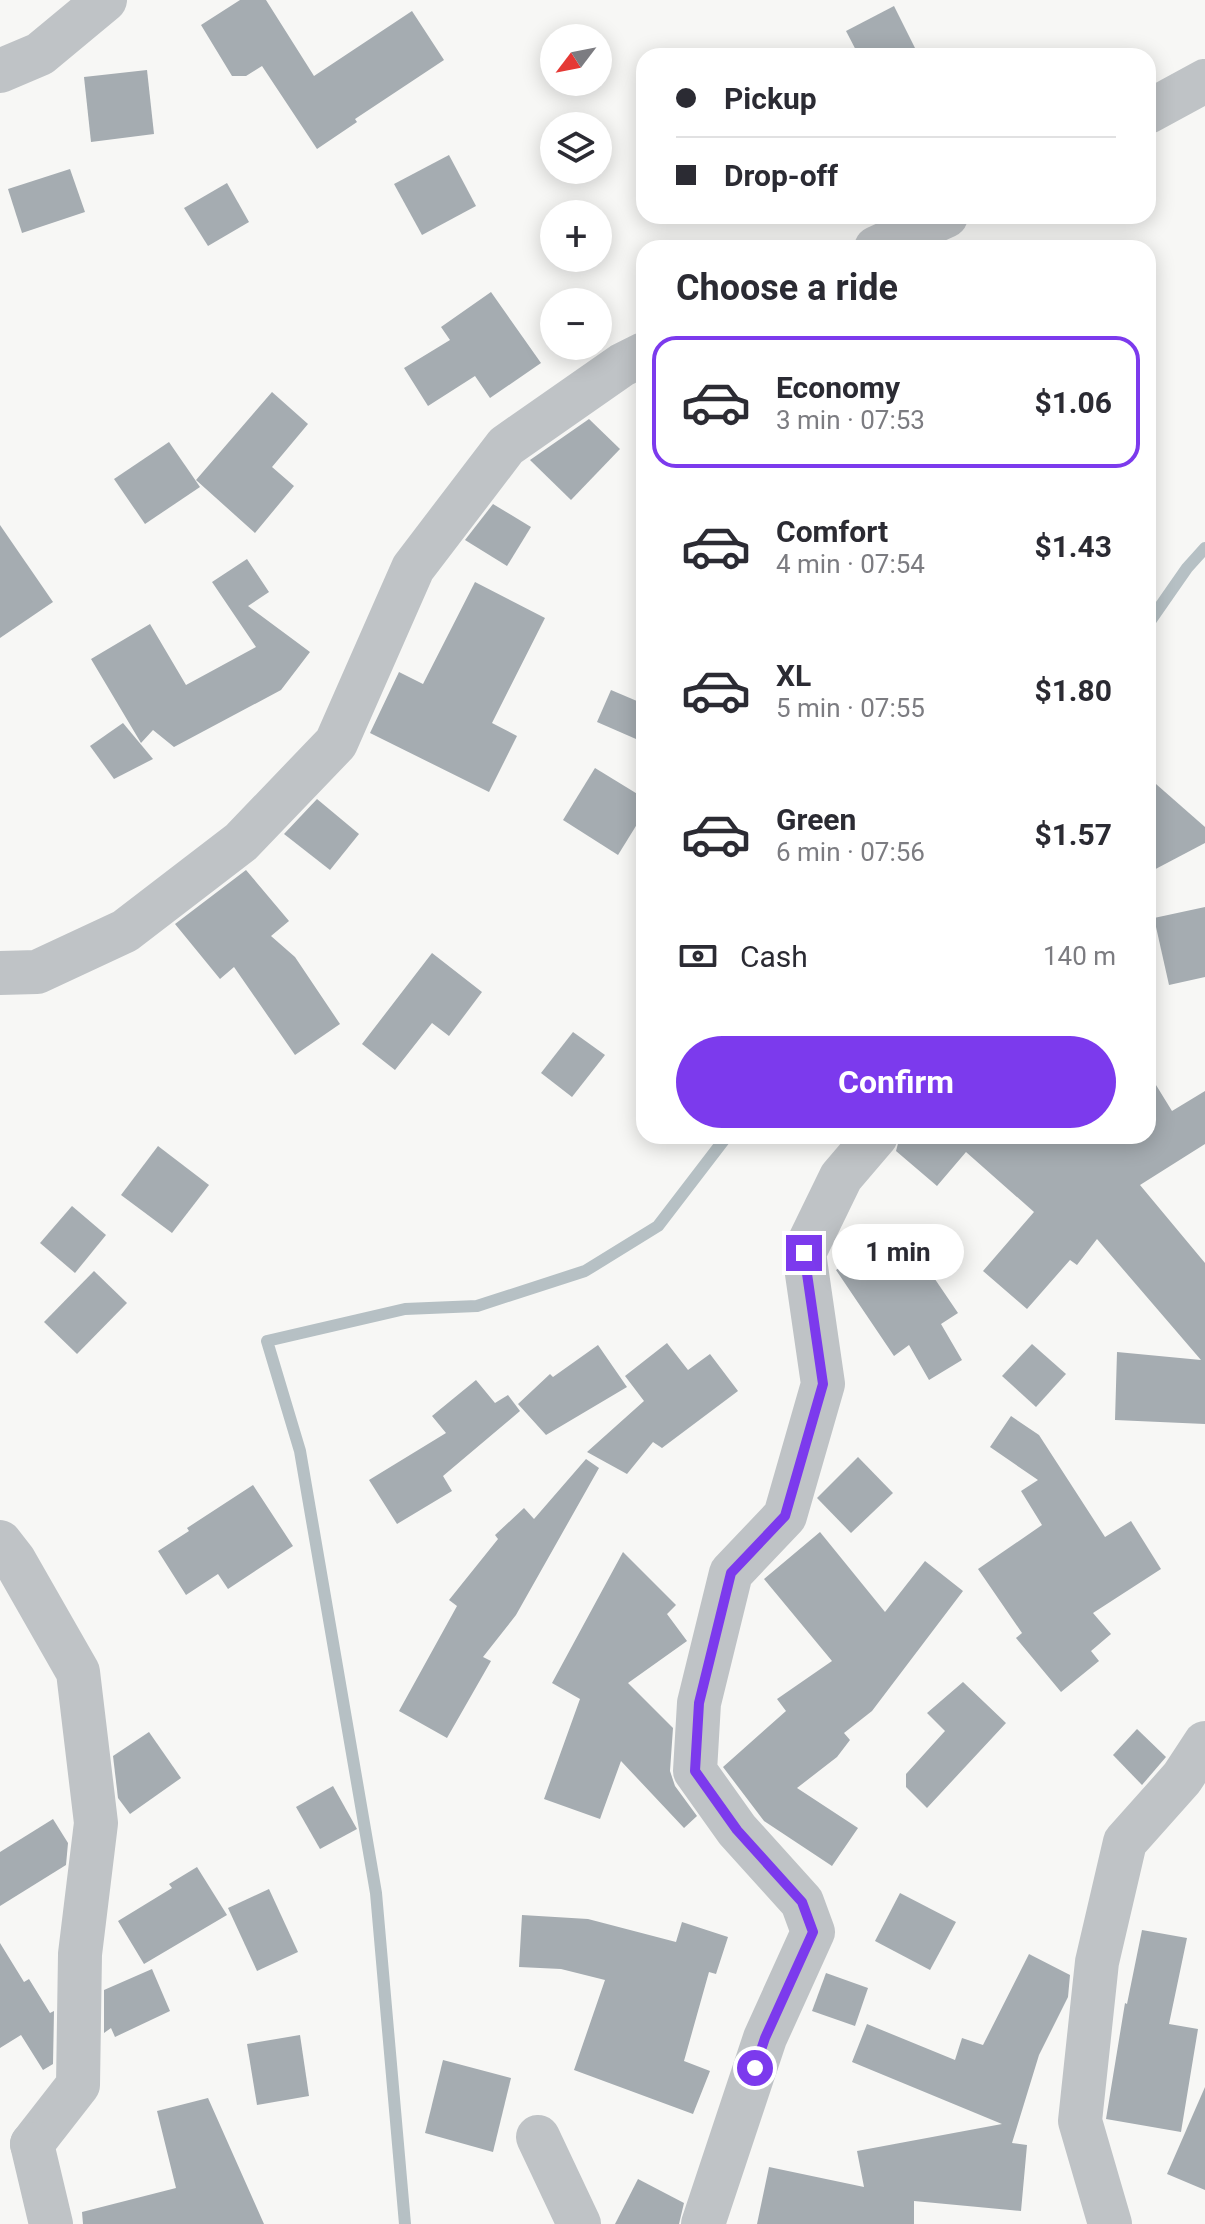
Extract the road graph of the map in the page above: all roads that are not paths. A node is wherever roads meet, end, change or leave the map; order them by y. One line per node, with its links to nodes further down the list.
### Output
1 (105, 0): 2 (street)
2 (0, 71)
3 (1205, 81): 4 (street)
4 (1156, 108)
5 (928, 224): 6 (street)
6 (894, 240)
7 (636, 358): 8 (street)
8 (0, 973)
9 (869, 1144): 16 (street)
10 (0, 1542): 13 (street)
11 (1205, 1743): 17 (street)
12 (538, 2137): 15 (street)
13 (16, 2144): 14 (street)
14 (51, 2224)
15 (579, 2224)
16 (703, 2224)
17 (1110, 2224)

